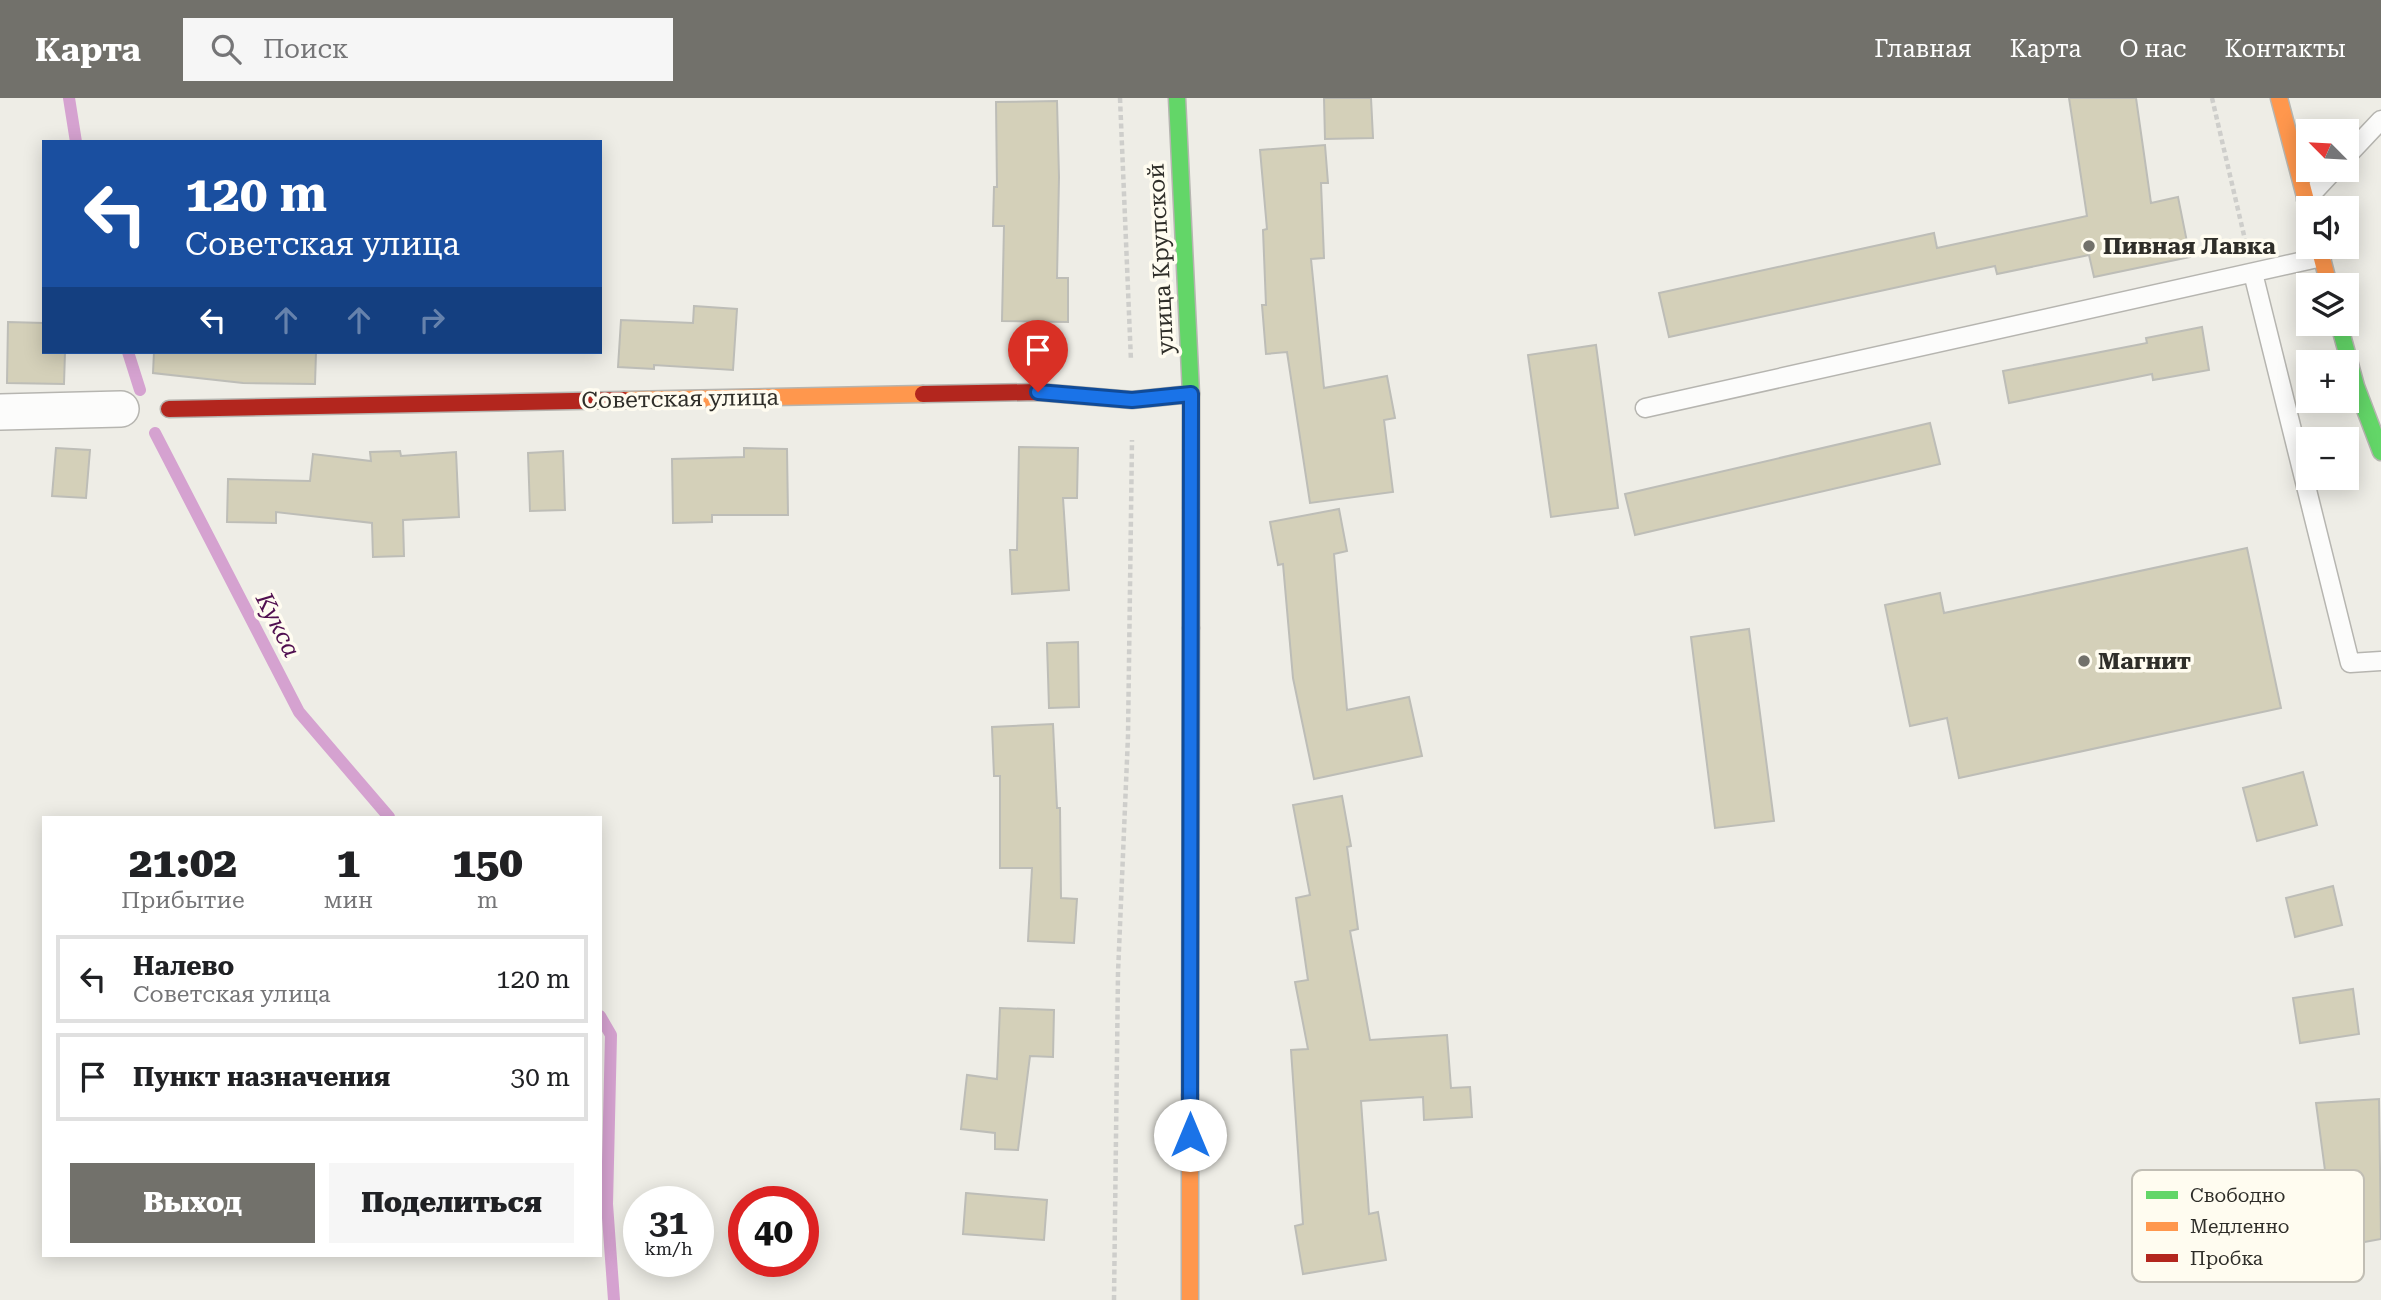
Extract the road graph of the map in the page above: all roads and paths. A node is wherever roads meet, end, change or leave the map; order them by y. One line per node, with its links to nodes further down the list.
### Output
1 (1120, 98): 14 (path)
2 (1177, 98): 13 (street, улица Крупской)
3 (2212, 98): 11 (path)
4 (2279, 98): 8 (street)
5 (2381, 120): 6 (lane)
6 (2359, 143)
7 (2324, 182): 9 (lane)
8 (2305, 196)
9 (2313, 196)
10 (2298, 259): 11 (lane)
11 (2253, 273): 15 (lane); 20 (lane)
12 (2342, 336): 19 (street)
13 (1191, 394): 14 (street, Советская улица); 22 (street, улица Крупской)
14 (1132, 400): 17 (street, Советская улица); 21 (path)
15 (1645, 408)
16 (121, 409): 18 (street)
17 (169, 409)
18 (0, 412)
19 (2381, 452)
20 (2381, 661)
21 (1114, 1300)
22 (1190, 1300)

